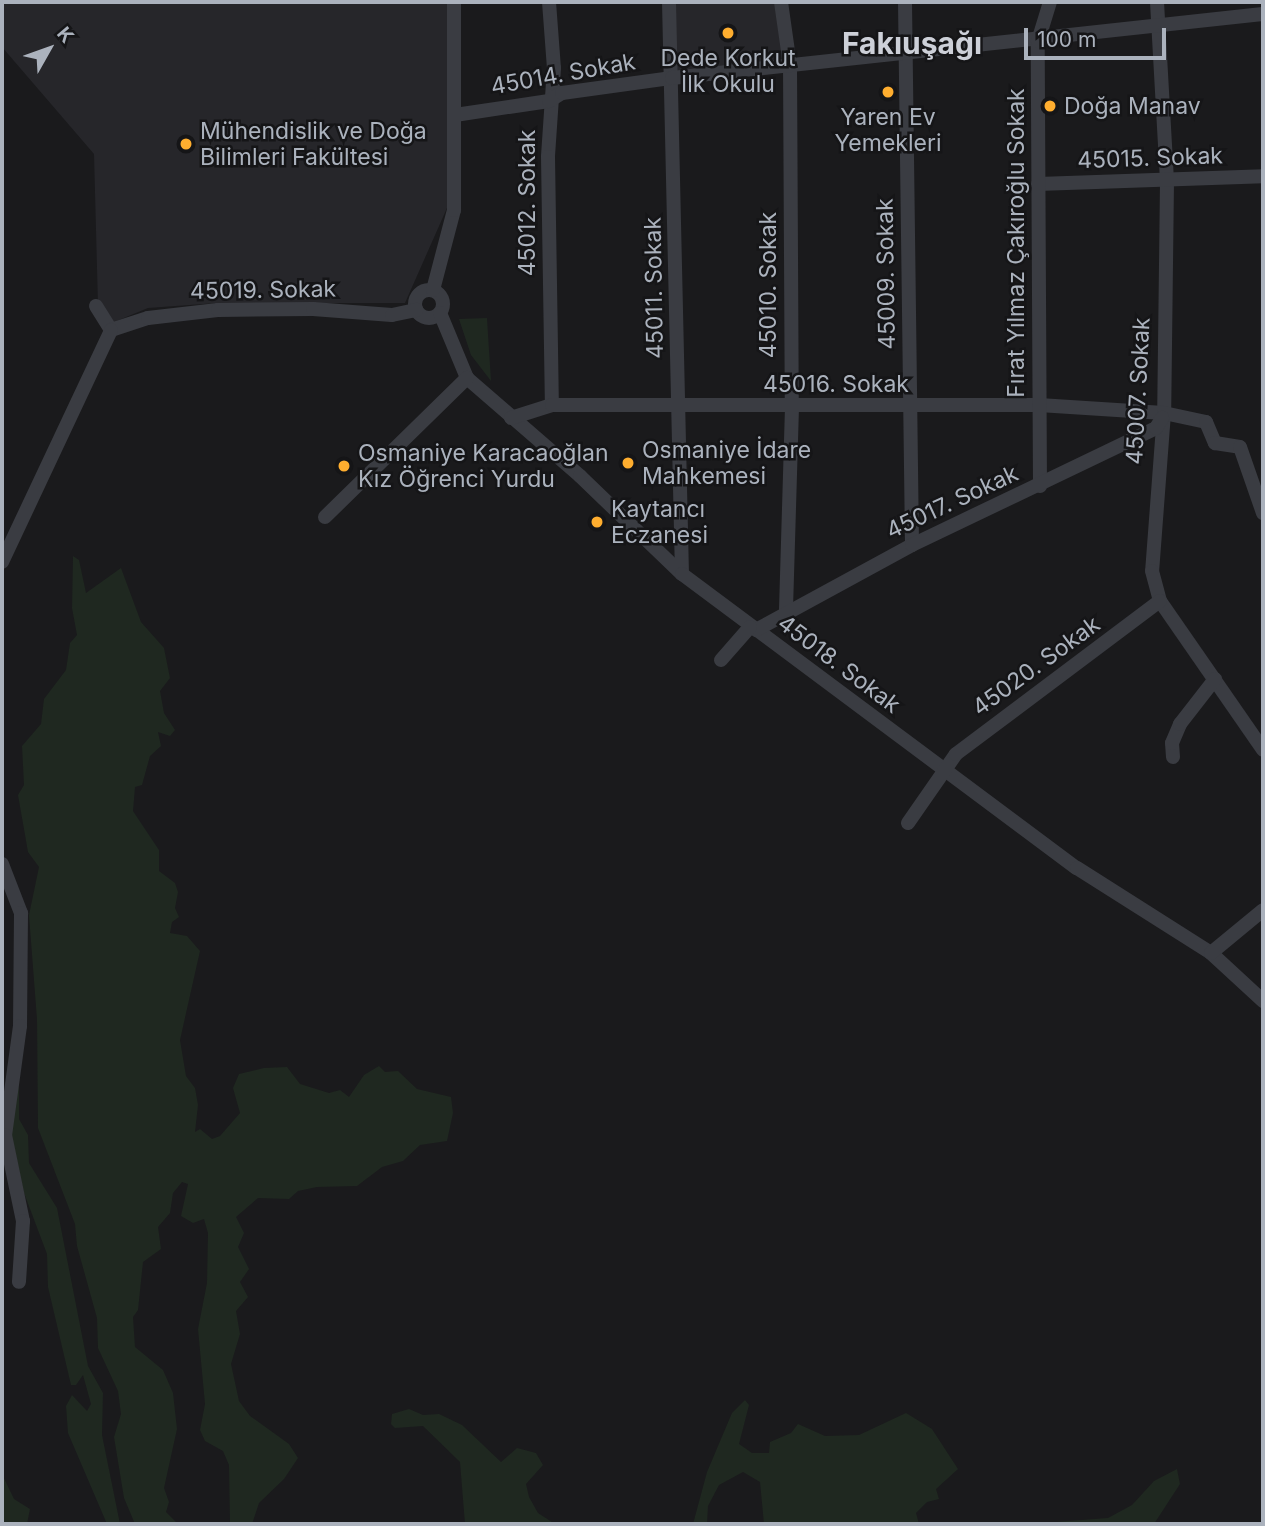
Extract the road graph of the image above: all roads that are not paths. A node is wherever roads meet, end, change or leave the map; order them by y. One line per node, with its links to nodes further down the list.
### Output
1 (454, 2): 16 (street)
2 (549, 2): 15 (street, 45012. Sokak)
3 (669, 2): 14 (street, 45011. Sokak)
4 (781, 2): 13 (street, 45010. Sokak)
5 (905, 2): 12 (street, 45009. Sokak)
6 (1050, 2): 11 (street, Fırat Yılmaz Çakıroğlu Sokak)
7 (1057, 2): 11 (street, Fırat Yılmaz Çakıroğlu Sokak)
8 (1157, 2): 10 (street, 45007. Sokak)
9 (1263, 14): 10 (street, 45014. Sokak)
10 (1158, 24): 11 (street, 45014. Sokak); 18 (street, 45007. Sokak)
11 (1044, 39): 12 (street, 45014. Sokak); 19 (street, Fırat Yılmaz Çakıroğlu Sokak)
12 (906, 53): 13 (street, 45014. Sokak); 28 (street, 45009. Sokak)
13 (790, 65): 14 (street, 45014. Sokak); 30 (street, 45010. Sokak)
14 (672, 78): 15 (street, 45014. Sokak); 29 (street, 45011. Sokak)
15 (549, 101): 16 (street, 45014. Sokak); 26 (street, 45012. Sokak)
16 (455, 115): 20 (street)
17 (1263, 176): 18 (street, 45015. Sokak)
18 (1167, 182): 19 (street, 45015. Sokak); 31 (street, 45007. Sokak)
19 (1038, 184): 27 (street, Fırat Yılmaz Çakıroğlu Sokak)
20 (433, 290): 22 (street); 23 (street)
21 (96, 306): 24 (street)
22 (416, 310): 23 (street); 24 (street, 45019. Sokak)
23 (440, 313): 25 (street, 45018. Sokak)
24 (111, 330): 37 (street)
25 (467, 378): 32 (street, 45018. Sokak); 35 (street)
26 (552, 404): 29 (street, 45016. Sokak); 32 (street, 45016. Sokak)
27 (1039, 405): 28 (street, 45016. Sokak); 31 (street, 45016. Sokak); 33 (street, Fırat Yılmaz Çakıroğlu Sokak)
28 (910, 406): 30 (street, 45016. Sokak); 36 (street, 45009. Sokak)
29 (680, 407): 30 (street, 45016. Sokak); 38 (street, 45011. Sokak)
30 (792, 407): 40 (street, 45010. Sokak)
31 (1164, 413): 33 (street, 45017. Sokak); 34 (street, 45016. Sokak); 39 (street, 45007. Sokak)
32 (511, 418): 38 (street, 45018. Sokak)
33 (1040, 486): 36 (street, 45017. Sokak)
34 (1263, 513)
35 (325, 517)
36 (912, 545): 40 (street, 45017. Sokak)
37 (2, 562)
38 (682, 574): 41 (street, 45018. Sokak)
39 (1160, 601): 43 (street, 45007. Sokak); 46 (street, 45020. Sokak)
40 (786, 611): 41 (street, 45017. Sokak)
41 (753, 628): 42 (street, 45017. Sokak); 46 (street, 45018. Sokak)
42 (721, 660)
43 (1215, 679): 44 (street, 45007. Sokak); 45 (street)
44 (1263, 750)
45 (1173, 757)
46 (942, 771): 47 (street, 45020. Sokak); 50 (street, 45018. Sokak)
47 (908, 822)
48 (2, 864): 52 (street)
49 (1263, 910): 50 (street)
50 (1211, 953): 51 (street, 45018. Sokak)
51 (1263, 1001)
52 (6, 1082): 53 (street)
53 (19, 1282)

